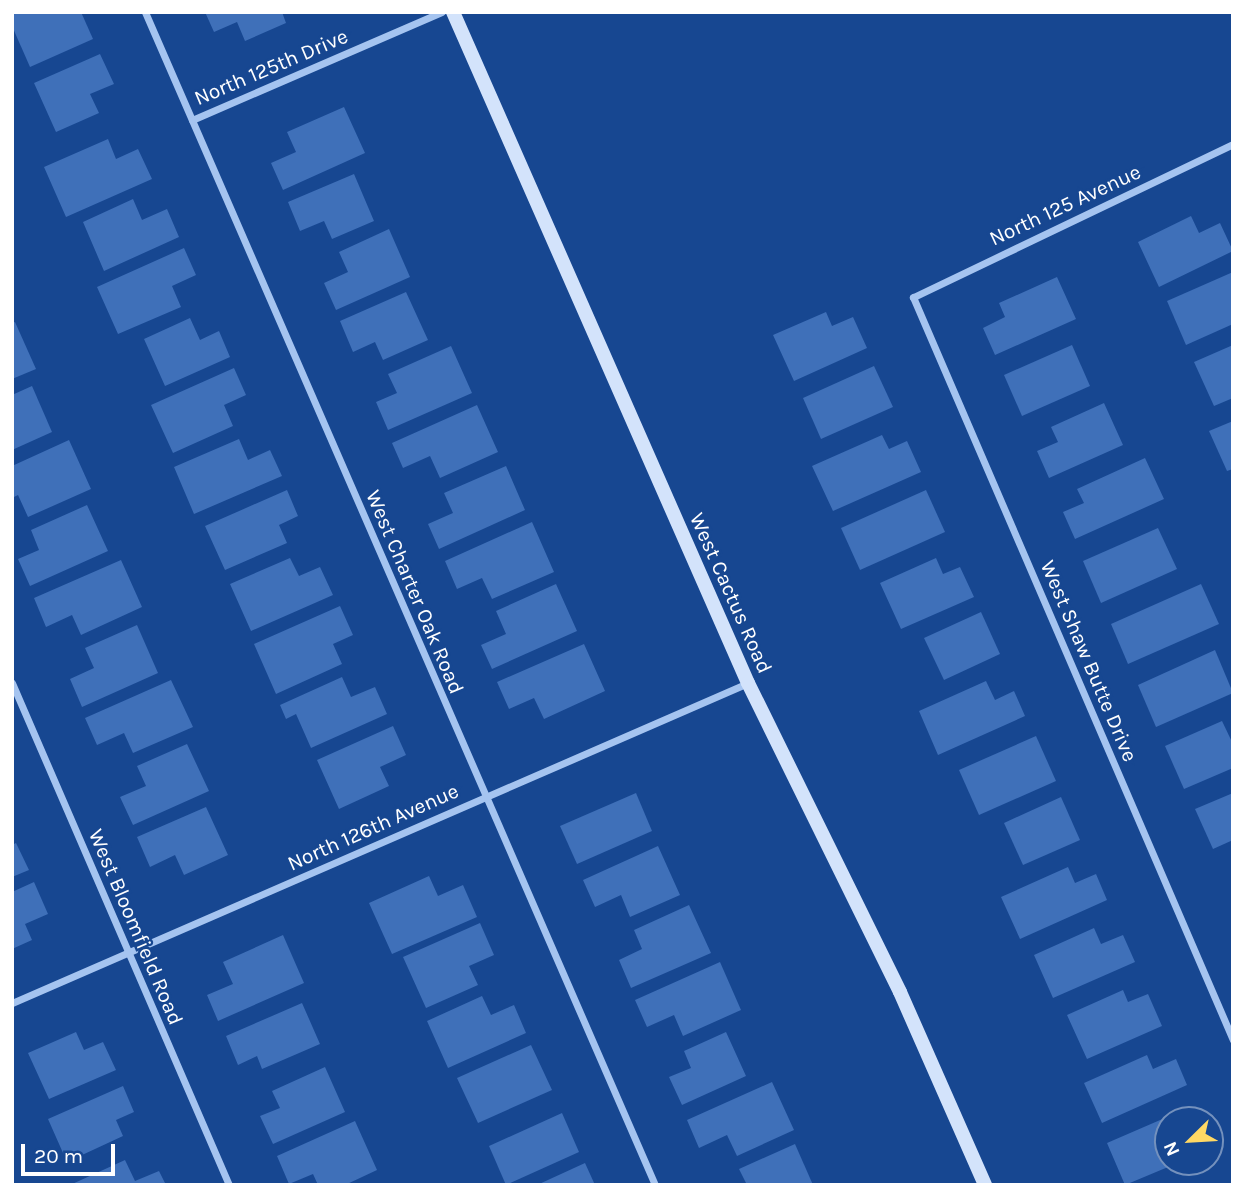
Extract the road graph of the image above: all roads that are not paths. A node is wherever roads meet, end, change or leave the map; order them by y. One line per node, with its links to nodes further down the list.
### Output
1 (145, 12): 4 (street, West Charter Oak Road)
2 (442, 12): 4 (street, North 125th Drive)
3 (453, 12): 8 (main road, West Cactus Road)
4 (192, 120): 9 (street, West Charter Oak Road)
5 (1233, 144): 6 (street, North 125 Avenue)
6 (912, 297): 12 (street, West Shaw Butte Drive)
7 (12, 683): 10 (street, West Bloomfield Road)
8 (748, 683): 9 (street, North 126th Avenue); 15 (main road, West Cactus Road)
9 (485, 798): 10 (street, North 126th Avenue); 14 (street, West Charter Oak Road)
10 (128, 953): 11 (street, North 126th Avenue); 13 (street, West Bloomfield Road)
11 (12, 1003)
12 (1233, 1040)
13 (229, 1185)
14 (655, 1185)
15 (985, 1185)

